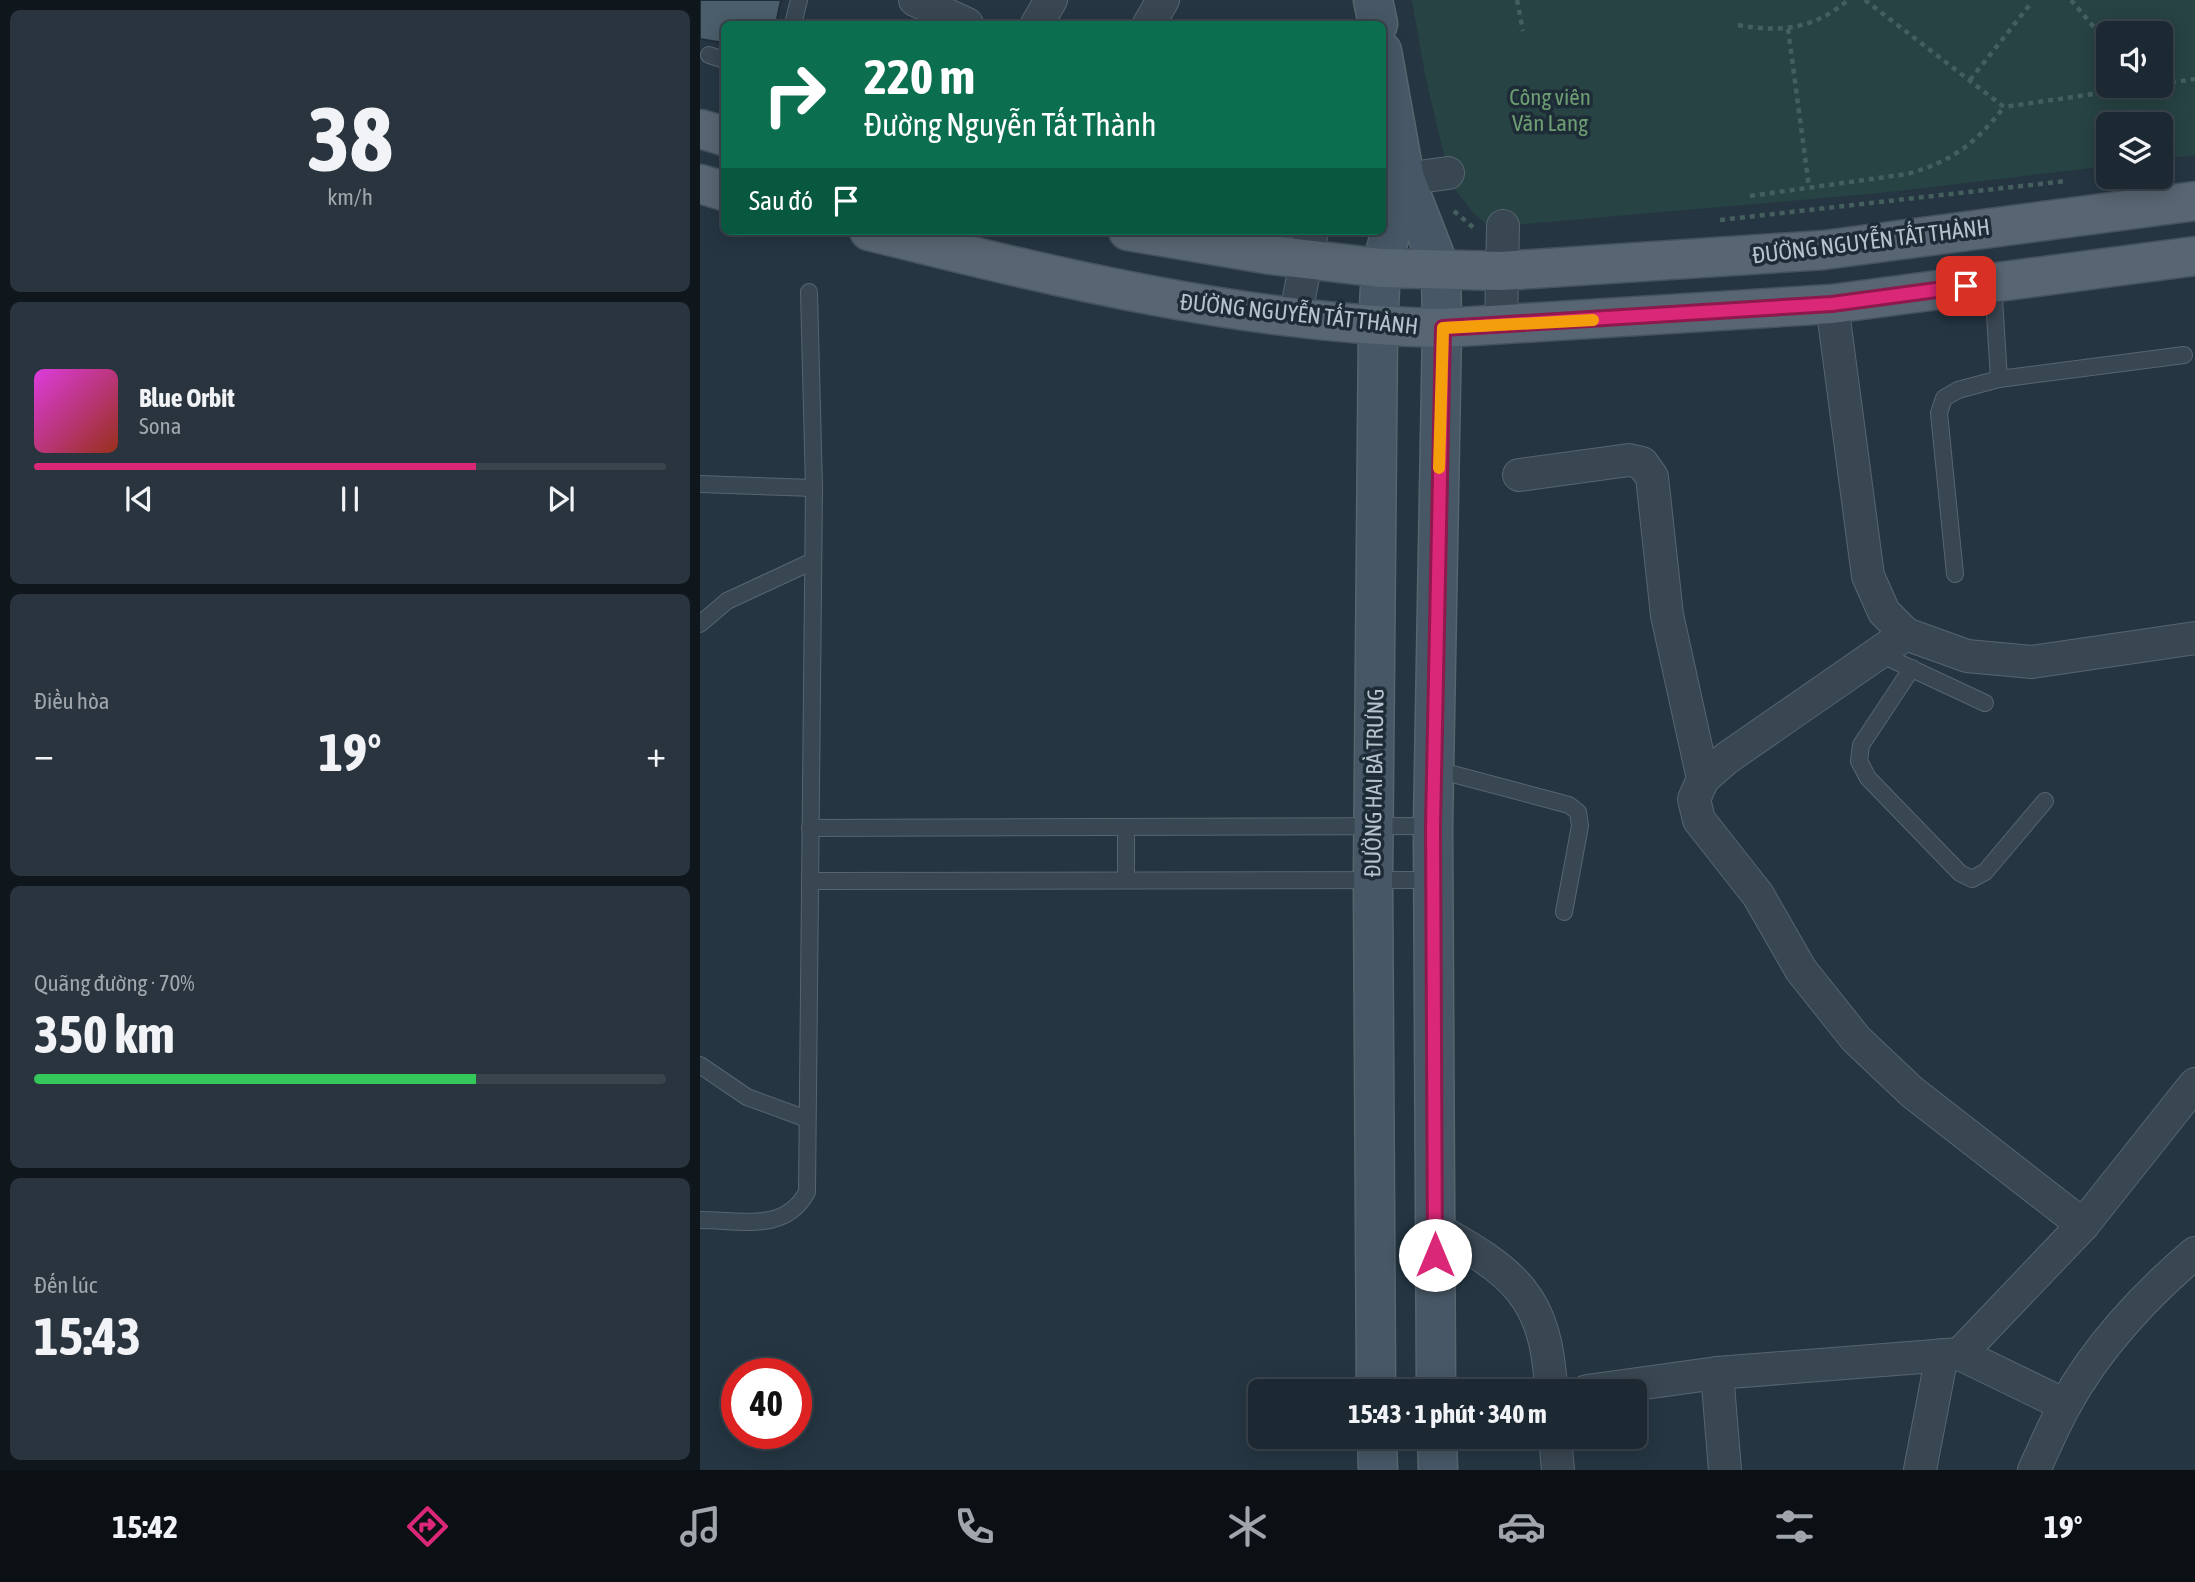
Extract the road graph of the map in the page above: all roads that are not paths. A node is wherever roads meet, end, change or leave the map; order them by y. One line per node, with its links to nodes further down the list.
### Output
1 (799, 0): 6 (lane)
2 (1051, 0): 8 (street)
3 (1163, 0): 9 (street)
4 (1373, 0): 10 (street)
5 (915, 7): 7 (street)
6 (794, 21)
7 (958, 21)
8 (1039, 21)
9 (1151, 21)
10 (1377, 21)
11 (1386, 94): 15 (street, ĐƯỜNG HAI BÀ TRƯNG)
12 (700, 129): 13 (main road)
13 (721, 135)
14 (1448, 173): 15 (street)
15 (1394, 181): 22 (street, ĐƯỜNG HAI BÀ TRƯNG); 27 (street, ĐƯỜNG HAI BÀ TRƯNG)
16 (700, 184): 17 (main road)
17 (721, 190)
18 (2195, 201): 28 (main road, ĐƯỜNG NGUYỄN TẤT THÀNH)
19 (1503, 226): 28 (street)
20 (885, 235): 32 (main road, ĐƯỜNG NGUYỄN TẤT THÀNH)
21 (1180, 235): 24 (main road, ĐƯỜNG NGUYỄN TẤT THÀNH)
22 (1386, 235)
23 (1386, 235): 26 (street, ĐƯỜNG HAI BÀ TRƯNG)
24 (1309, 245): 26 (main road, ĐƯỜNG NGUYỄN TẤT THÀNH); 32 (street)
25 (2195, 256): 29 (main road, ĐƯỜNG NGUYỄN TẤT THÀNH)
26 (1381, 268): 27 (main road, ĐƯỜNG NGUYỄN TẤT THÀNH); 34 (street, ĐƯỜNG HAI BÀ TRƯNG)
27 (1441, 271): 28 (main road, ĐƯỜNG NGUYỄN TẤT THÀNH); 35 (street, ĐƯỜNG HAI BÀ TRƯNG)
28 (1501, 271): 33 (street)
29 (1993, 283): 31 (main road, ĐƯỜNG NGUYỄN TẤT THÀNH); 37 (lane)
30 (809, 292): 40 (lane)
31 (1832, 304): 33 (main road, ĐƯỜNG NGUYỄN TẤT THÀNH); 44 (street)
32 (1295, 318): 34 (main road, ĐƯỜNG NGUYỄN TẤT THÀNH)
33 (1501, 325): 35 (main road, ĐƯỜNG NGUYỄN TẤT THÀNH)
34 (1378, 327): 35 (main road, ĐƯỜNG NGUYỄN TẤT THÀNH); 54 (street, ĐƯỜNG HAI BÀ TRƯNG)
35 (1443, 328): 49 (street, ĐƯỜNG HAI BÀ TRƯNG)
36 (2184, 355): 37 (lane)
37 (1999, 379): 42 (lane)
38 (1519, 475): 50 (street)
39 (700, 484): 40 (lane)
40 (814, 488): 41 (lane)
41 (813, 561): 43 (lane); 53 (lane)
42 (1955, 574)
43 (700, 624)
44 (1906, 634): 45 (street); 46 (street)
45 (2195, 638)
46 (1878, 653): 47 (lane); 50 (street)
47 (1912, 668): 48 (lane); 51 (lane)
48 (1985, 702)
49 (1434, 769): 52 (street, ĐƯỜNG HAI BÀ TRƯNG); 60 (lane)
50 (1703, 779): 65 (street)
51 (2045, 801)
52 (1433, 826): 54 (lane); 58 (street, ĐƯỜNG HAI BÀ TRƯNG)
53 (810, 828): 55 (lane); 59 (lane)
54 (1374, 828): 55 (lane); 57 (street, ĐƯỜNG HAI BÀ TRƯNG)
55 (1126, 829): 56 (lane)
56 (1126, 880): 57 (lane); 59 (lane)
57 (1373, 880): 58 (lane); 70 (street, ĐƯỜNG HAI BÀ TRƯNG)
58 (1433, 880): 66 (street, ĐƯỜNG HAI BÀ TRƯNG)
59 (810, 881): 63 (lane)
60 (1564, 912)
61 (700, 1065): 63 (lane)
62 (2195, 1084): 65 (street)
63 (807, 1119): 64 (lane)
64 (700, 1220)
65 (2083, 1225): 68 (street)
66 (1435, 1228): 71 (street, ĐƯỜNG HAI BÀ TRƯNG); 72 (street)
67 (2195, 1253): 74 (street)
68 (1951, 1354): 69 (street); 74 (street); 82 (street)
69 (1717, 1373): 73 (street); 81 (street)
70 (1376, 1379)
71 (1436, 1379)
72 (1551, 1379)
73 (1647, 1383)
74 (2065, 1405): 83 (street)
75 (1377, 1449): 78 (street)
76 (1437, 1449): 79 (street)
77 (1556, 1449): 80 (street)
78 (1378, 1470)
79 (1438, 1470)
80 (1558, 1470)
81 (1725, 1470)
82 (1920, 1470)
83 (2034, 1470)

